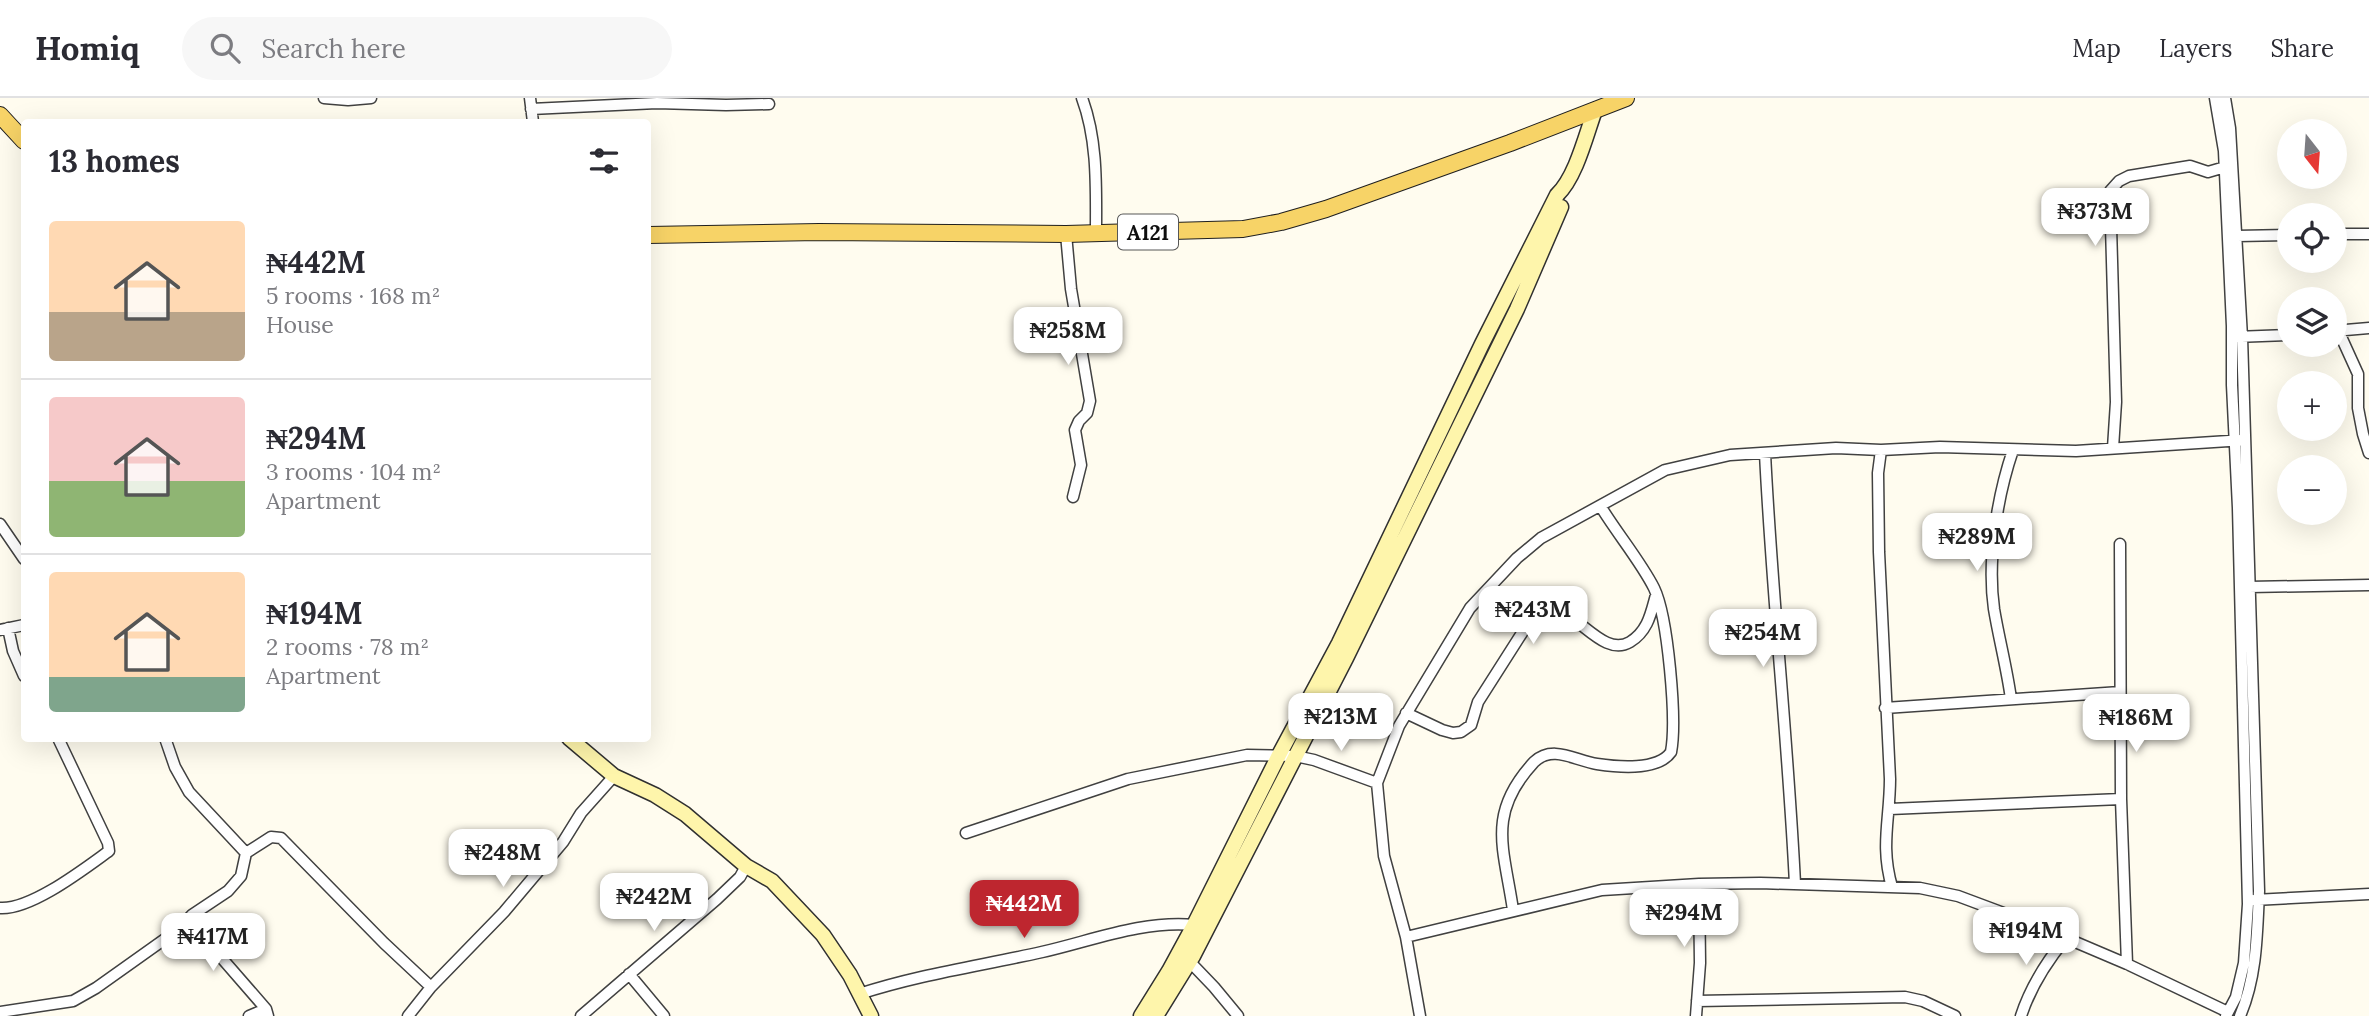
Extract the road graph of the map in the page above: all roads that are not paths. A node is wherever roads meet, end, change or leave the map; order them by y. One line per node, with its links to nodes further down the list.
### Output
1 (324, 98): 2 (street)
2 (371, 98)
3 (1082, 98): 14 (street)
4 (1626, 98): 9 (main road, A121)
5 (2216, 98): 12 (street)
6 (2225, 98): 20 (street)
7 (531, 104): 8 (street)
8 (769, 104)
9 (1595, 110): 13 (main road); 14 (main road, A121)
10 (0, 115): 11 (main road)
11 (21, 138)
12 (2225, 167): 24 (street); 27 (street)
13 (1563, 189): 49 (main road); 50 (main road)
14 (1096, 233): 15 (main road, A121)
15 (1066, 234): 18 (main road, A121); 32 (street)
16 (2347, 234): 17 (street)
17 (2369, 234)
18 (651, 235)
19 (2277, 235): 20 (street)
20 (2237, 236): 24 (street)
21 (2369, 328): 22 (street)
22 (2347, 330)
23 (2277, 335): 24 (street)
24 (2237, 337): 26 (street)
25 (2347, 351): 31 (street)
26 (2239, 441): 27 (street); 38 (street); 62 (street)
27 (2113, 448): 29 (street)
28 (1881, 450): 29 (street); 30 (street); 44 (street)
29 (2013, 450): 43 (street)
30 (1765, 453): 33 (street); 59 (street)
31 (2369, 453)
32 (1073, 497)
33 (1601, 507): 39 (street); 45 (street)
34 (0, 524): 36 (street)
35 (2120, 544): 42 (street)
36 (21, 555)
37 (2369, 585): 38 (street)
38 (2249, 587): 62 (street)
39 (1656, 594): 45 (street); 64 (street)
40 (4, 629): 41 (street)
41 (21, 669)
42 (2120, 692): 43 (street); 53 (street)
43 (2011, 699): 44 (street)
44 (1885, 708): 54 (street)
45 (1406, 713): 52 (street)
46 (60, 742): 63 (street)
47 (166, 742): 56 (street)
48 (574, 742): 51 (main road)
49 (1279, 755): 50 (street); 55 (street); 66 (main road)
50 (1295, 756): 52 (street); 69 (main road)
51 (614, 776): 57 (main road); 72 (street)
52 (1377, 783): 67 (street)
53 (2121, 799): 54 (street); 70 (street)
54 (1890, 809): 60 (street)
55 (967, 833)
56 (246, 853): 65 (street); 72 (street)
57 (746, 866): 71 (street); 73 (main road)
58 (1699, 884): 59 (street); 64 (street); 74 (street)
59 (1794, 884): 60 (street)
60 (1892, 887): 68 (street)
61 (2369, 894): 62 (street)
62 (2253, 900): 77 (street); 90 (street)
63 (0, 908)
64 (1513, 910): 67 (street)
65 (192, 915): 75 (street); 76 (street)
66 (1194, 925): 73 (street); 83 (main road)
67 (1406, 937): 86 (street)
68 (2066, 938): 70 (street); 89 (street)
69 (1190, 962): 84 (main road); 85 (street)
70 (2127, 964): 77 (street)
71 (629, 974): 80 (street); 81 (street)
72 (430, 987): 79 (street)
73 (859, 994): 82 (main road)
74 (1698, 1001): 87 (street); 88 (street)
75 (0, 1012)
76 (267, 1013): 78 (street)
77 (2227, 1014)
78 (249, 1016)
79 (408, 1016)
80 (581, 1016)
81 (664, 1016)
82 (871, 1016)
83 (1141, 1016)
84 (1156, 1016)
85 (1238, 1016)
86 (1420, 1016)
87 (1696, 1016)
88 (1955, 1016)
89 (2021, 1016)
90 (2241, 1016)

